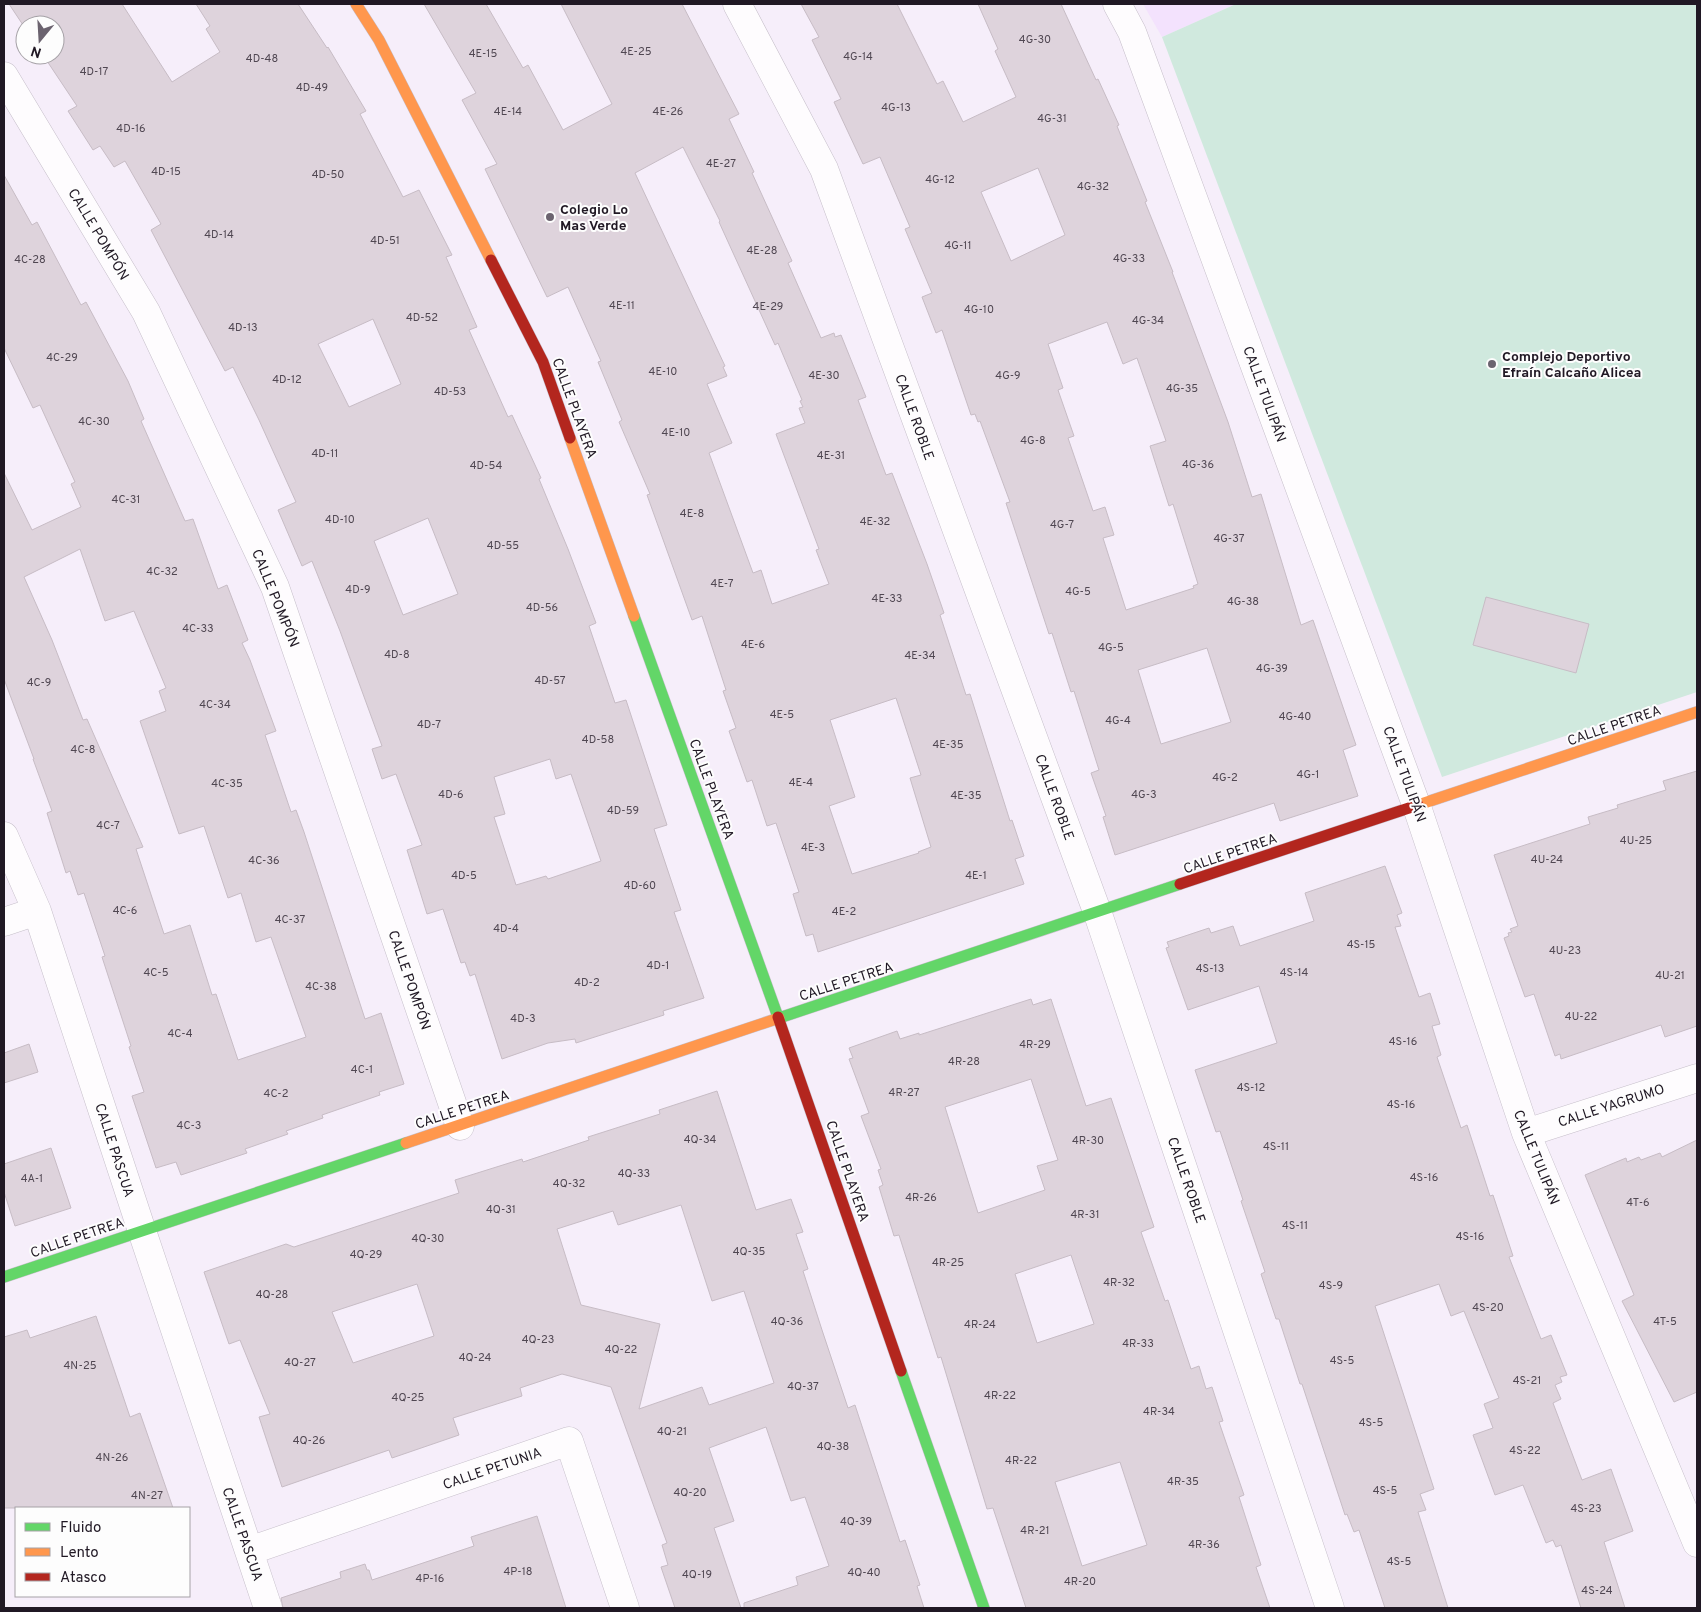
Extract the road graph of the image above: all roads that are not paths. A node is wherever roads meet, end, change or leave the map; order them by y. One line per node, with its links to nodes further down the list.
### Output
1 (356, 4): 11 (street, CALLE PLAYERA)
2 (737, 4): 9 (street, CALLE ROBLE)
3 (1117, 4): 6 (street, CALLE TULIPÁN)
4 (4, 76): 13 (street, CALLE POMPÓN)
5 (1697, 712): 6 (street, CALLE PETREA)
6 (1417, 806): 9 (street, CALLE PETREA); 14 (street, CALLE TULIPÁN)
7 (4, 836): 8 (street, CALLE PASCUA)
8 (37, 911): 10 (street); 15 (street, CALLE PASCUA)
9 (1098, 914): 11 (street, CALLE PETREA); 22 (street, CALLE ROBLE)
10 (4, 922)
11 (779, 1019): 13 (street, CALLE PETREA); 21 (street, CALLE PLAYERA)
12 (1697, 1078): 14 (street, CALLE YAGRUMO)
13 (460, 1126): 15 (street, CALLE PETREA)
14 (1526, 1133): 17 (street, CALLE TULIPÁN)
15 (142, 1231): 16 (street, CALLE PETREA); 18 (street, CALLE PASCUA)
16 (4, 1277)
17 (1697, 1543)
18 (249, 1552): 19 (street, CALLE PASCUA); 20 (street, CALLE PETUNIA)
19 (268, 1608)
20 (625, 1608)
21 (984, 1608)
22 (1330, 1608)

